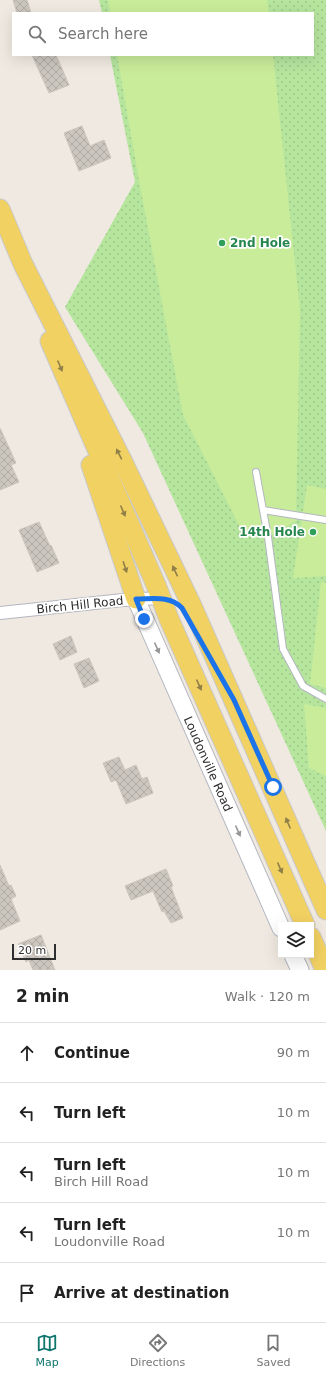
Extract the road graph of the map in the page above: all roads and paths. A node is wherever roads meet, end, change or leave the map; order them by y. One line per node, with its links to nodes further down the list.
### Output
1 (0, 209): 2 (main road)
2 (23, 264): 3 (main road, one-way to 3); 11 (main road, one-way to 2)
3 (73, 396): 7 (main road, one-way to 7); 8 (main road, one-way to 8)
4 (256, 472): 5 (lane)
5 (263, 510): 6 (lane); 10 (lane)
6 (326, 520)
7 (161, 598): 8 (street, Birch Hill Road); 11 (main road); 14 (main road, one-way to 14)
8 (136, 599): 9 (street, Birch Hill Road); 13 (main road, Loudonville Road, one-way to 13)
9 (0, 613)
10 (326, 699)
11 (234, 700): 12 (main road, one-way to 11)
12 (326, 910)
13 (278, 922)
14 (304, 922)
15 (314, 944): 18 (main road)
16 (294, 958): 17 (main road)
17 (300, 970)
18 (326, 970)

